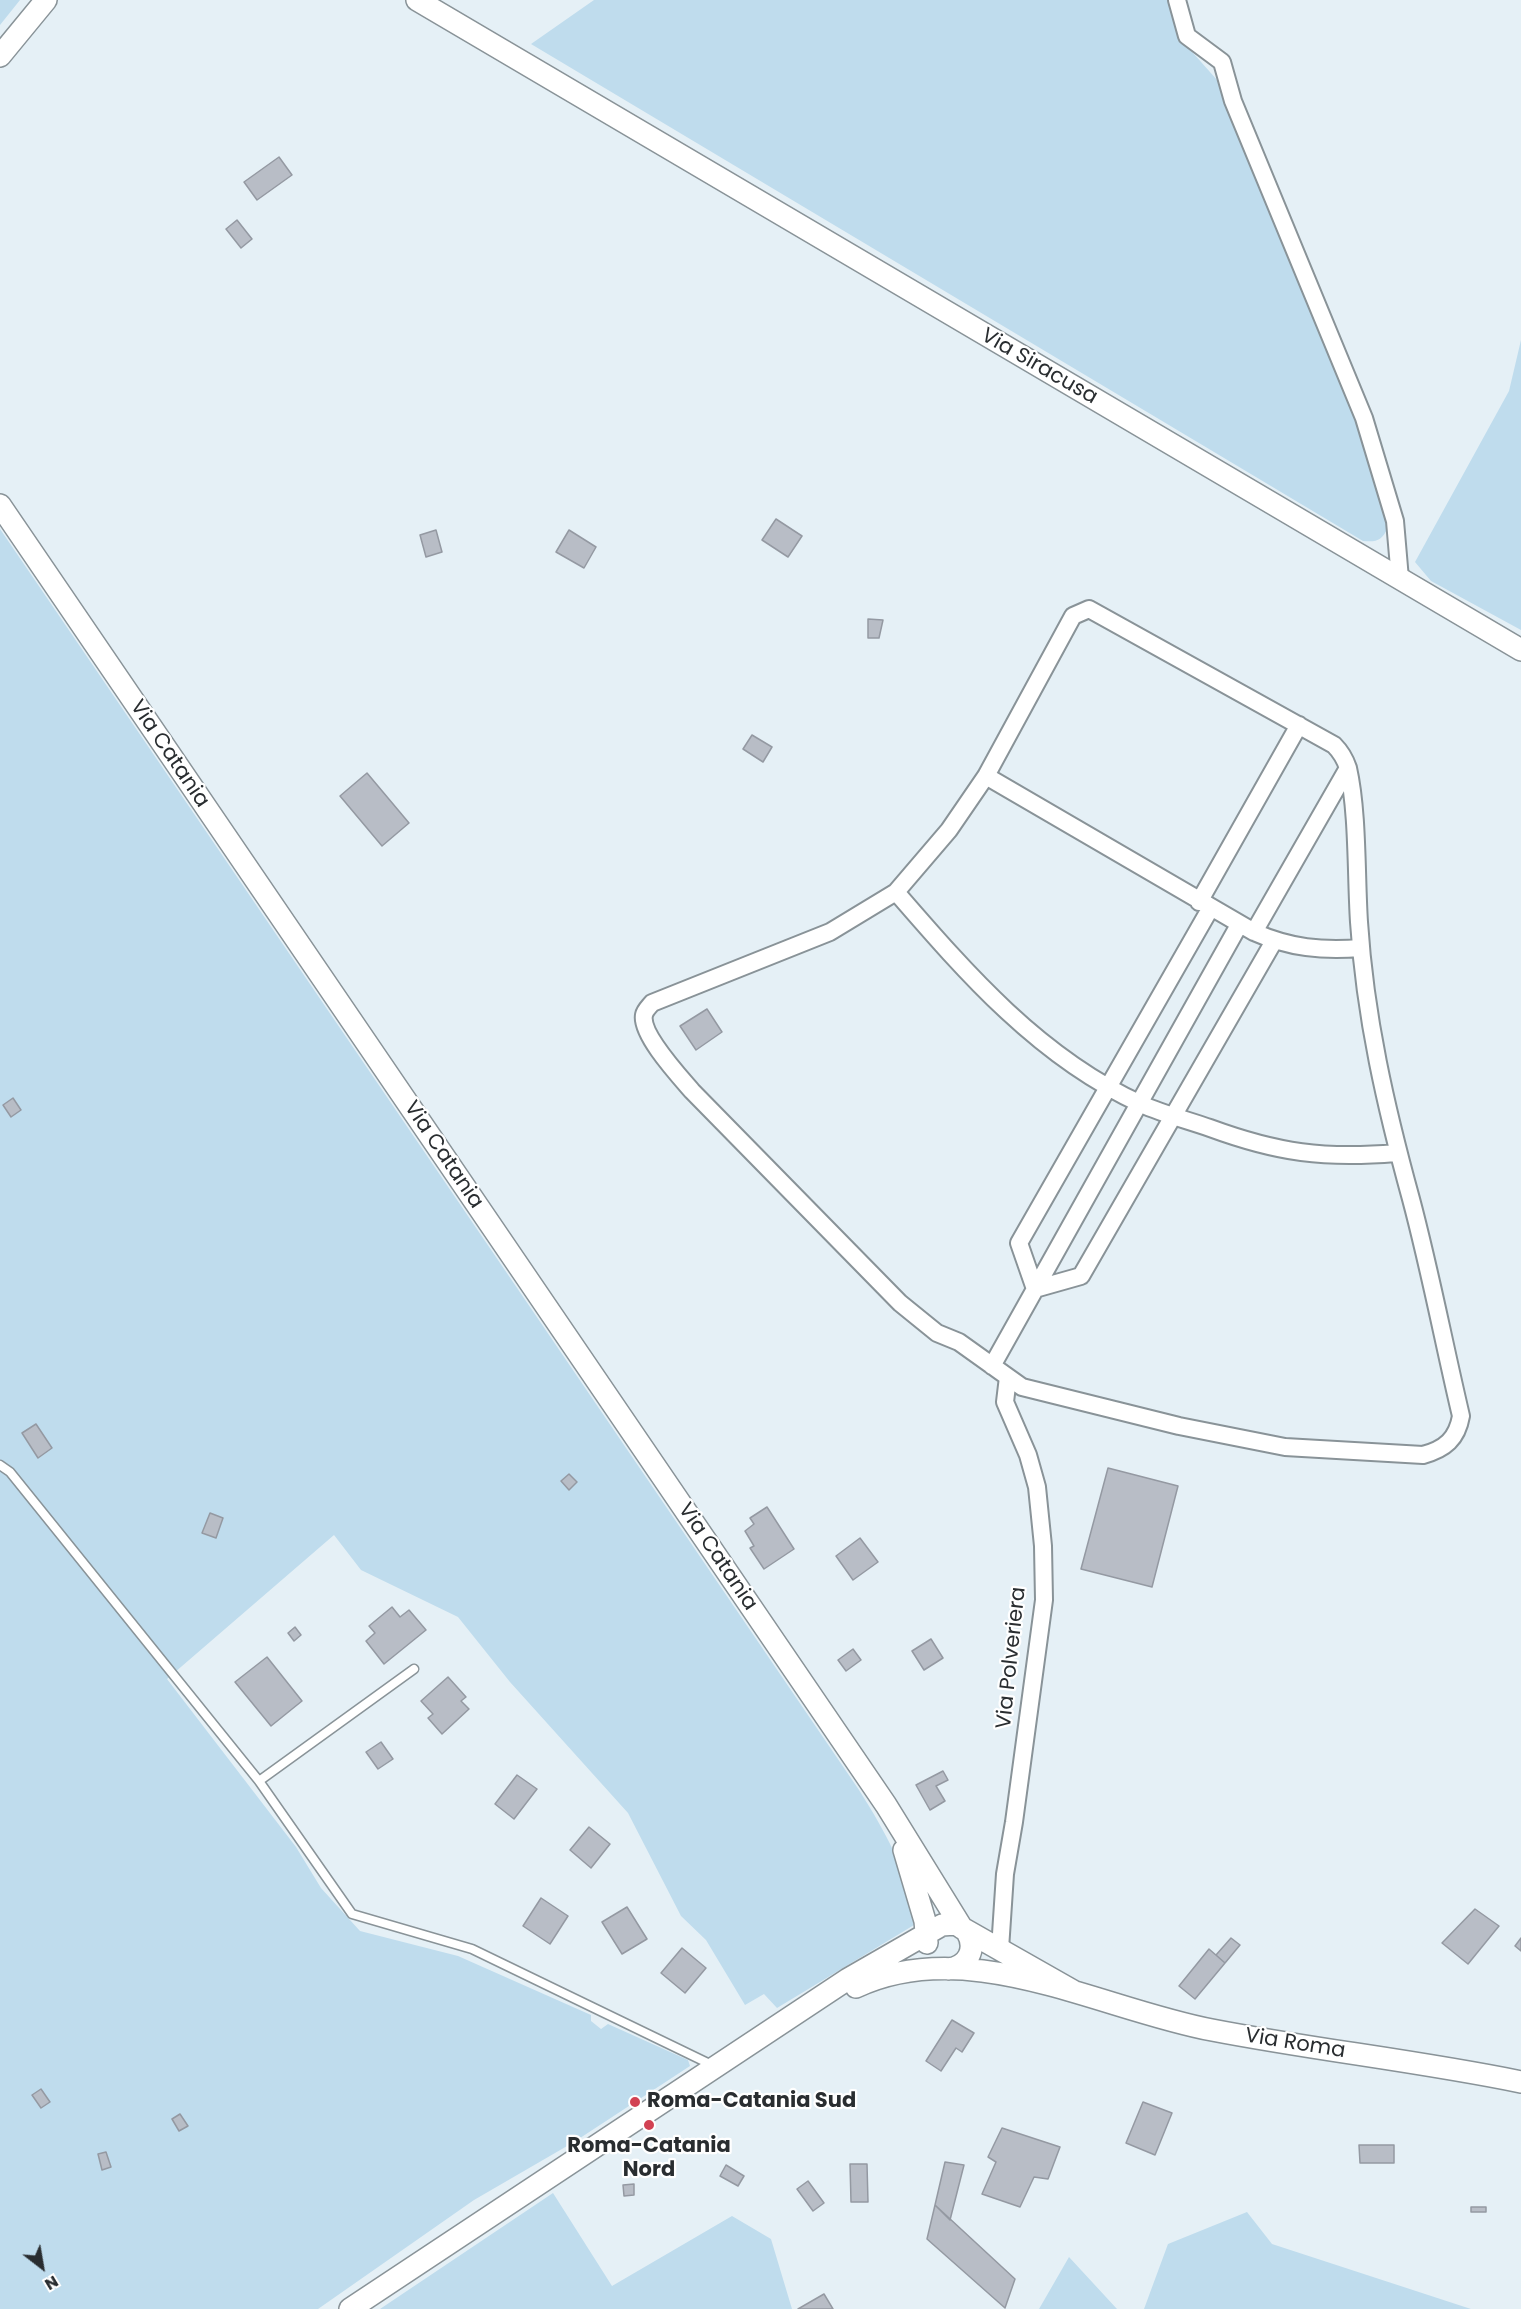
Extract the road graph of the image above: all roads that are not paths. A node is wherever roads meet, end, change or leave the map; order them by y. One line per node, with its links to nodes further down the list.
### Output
1 (46, 0): 4 (street)
2 (417, 0): 6 (street, Via Siracusa)
3 (1177, 0): 6 (street)
4 (0, 56)
5 (0, 506): 26 (street, Via Catania)
6 (1400, 579): 7 (street, Via Siracusa)
7 (1521, 650)
8 (1299, 725): 9 (street); 10 (street); 12 (street)
9 (1348, 768): 13 (street); 15 (street)
10 (986, 776): 11 (street); 12 (street)
11 (896, 892): 16 (street); 21 (street)
12 (1205, 905): 13 (street); 16 (street)
13 (1246, 929): 14 (street); 17 (street)
14 (1274, 941): 15 (street); 18 (street)
15 (1361, 948): 19 (street)
16 (1109, 1086): 17 (street); 20 (street)
17 (1141, 1104): 18 (street); 20 (street)
18 (1172, 1116): 19 (street); 20 (street)
19 (1396, 1153): 22 (street)
20 (1035, 1289): 21 (street)
21 (992, 1366): 22 (street)
22 (1008, 1377): 29 (street, Via Polveriera)
23 (0, 1465): 25 (lane)
24 (414, 1669): 25 (lane)
25 (259, 1781): 33 (lane)
26 (886, 1805): 27 (street); 28 (street)
27 (964, 1930): 28 (street); 29 (street); 30 (street)
28 (929, 1935): 30 (street); 32 (street)
29 (1000, 1949): 31 (street)
30 (944, 1968): 31 (street); 32 (street)
31 (1072, 1991): 34 (street, Via Roma)
32 (798, 2014): 33 (street)
33 (717, 2067): 35 (street)
34 (1521, 2082)
35 (350, 2309)

